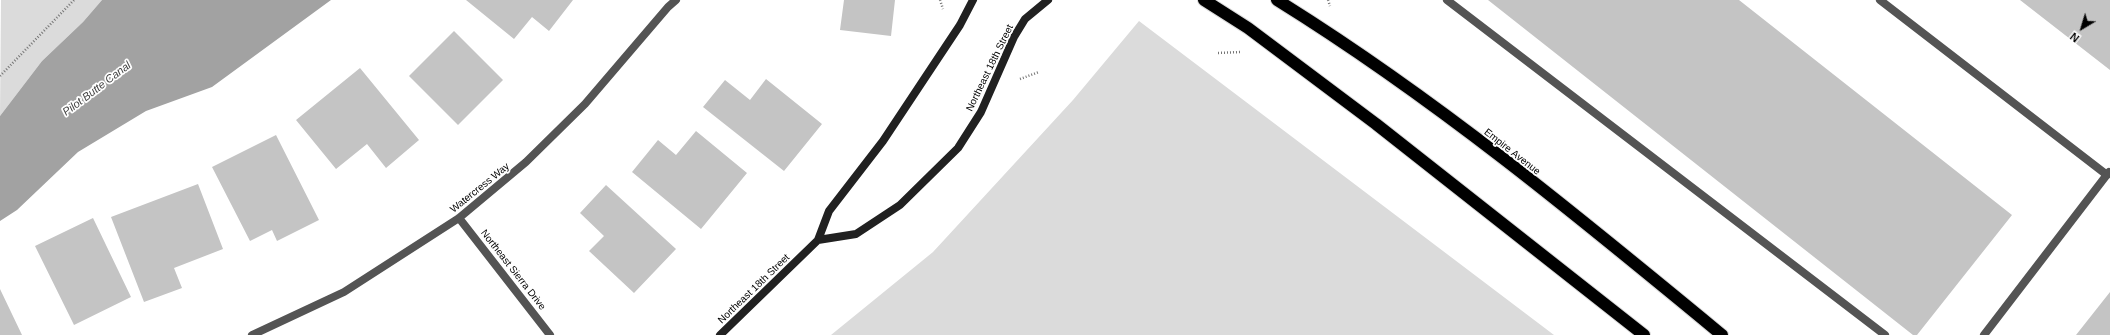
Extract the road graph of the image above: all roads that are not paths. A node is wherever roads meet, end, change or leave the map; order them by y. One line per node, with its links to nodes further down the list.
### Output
1 (676, 0): 9 (street, Watercress Way)
2 (973, 0): 10 (main road, Northeast 18th Street)
3 (1048, 0): 10 (main road, Northeast 18th Street)
4 (1204, 0): 14 (highway)
5 (1278, 0): 15 (highway, Empire Avenue)
6 (1447, 0): 16 (street)
7 (1880, 0): 8 (street)
8 (2108, 173): 17 (street)
9 (459, 218): 11 (street, Watercress Way); 12 (street, Northeast Sierra Drive)
10 (818, 240): 13 (main road, Northeast 18th Street)
11 (252, 335)
12 (550, 335)
13 (720, 335)
14 (1644, 335)
15 (1722, 335)
16 (1885, 335)
17 (1984, 335)

